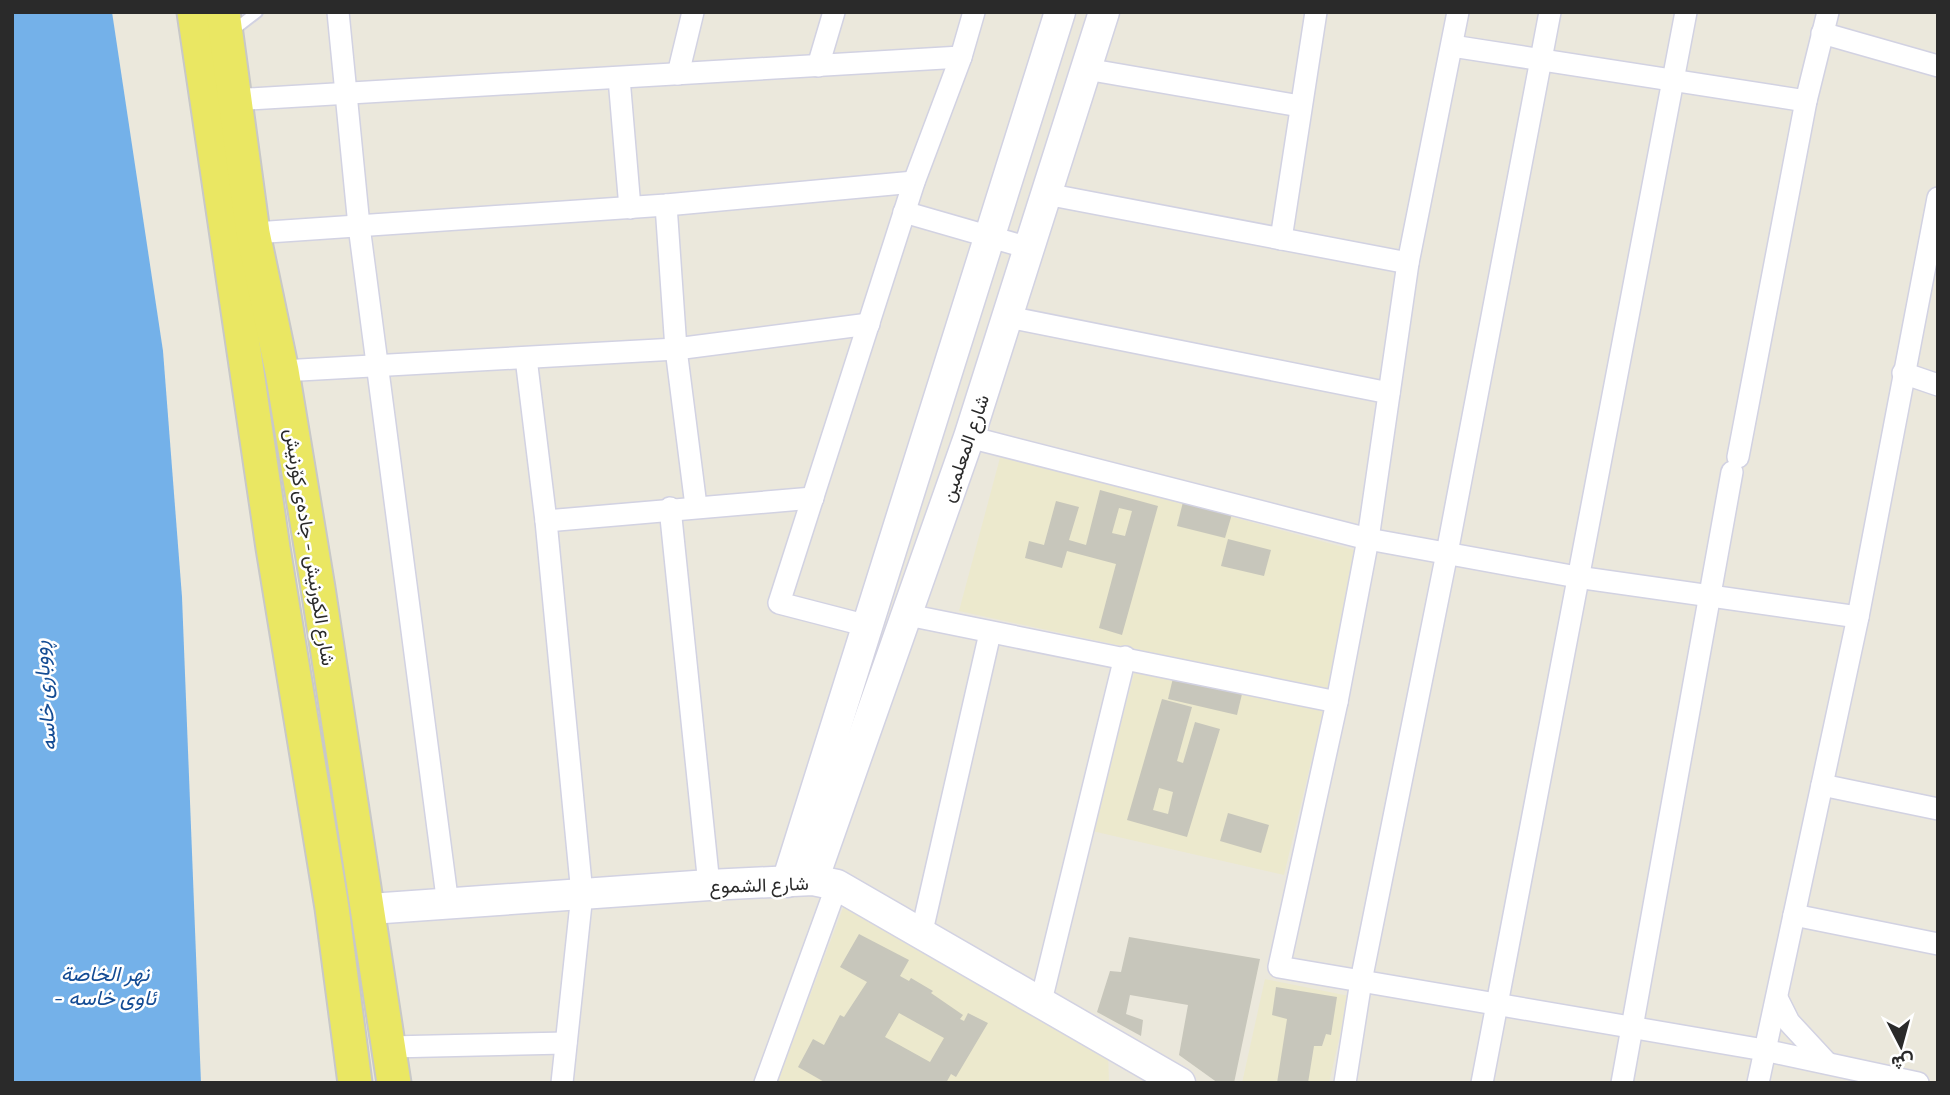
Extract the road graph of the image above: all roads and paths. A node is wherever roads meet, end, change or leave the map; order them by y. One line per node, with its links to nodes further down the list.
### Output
1 (194, 12): 57 (main road, شارع الكورنيش - جادەی کۆرنیش)
2 (257, 12): 14 (lane)
3 (338, 12): 24 (street)
4 (694, 12): 21 (street)
5 (834, 12): 18 (street)
6 (974, 12): 16 (street)
7 (1060, 12): 36 (street, شارع المعلمين)
8 (1104, 12): 20 (street, شارع المعلمين)
9 (1316, 12): 27 (street)
10 (1458, 12): 15 (street)
11 (1550, 12): 17 (street)
12 (1686, 12): 23 (street)
13 (1825, 23): 19 (street); 26 (street)
14 (224, 24): 25 (main road, شارع الكورنيش - جادەی کۆرنیش)
15 (1452, 46): 17 (street); 40 (street)
16 (961, 57): 18 (street); 28 (street)
17 (1540, 59): 23 (street); 58 (street)
18 (818, 66): 21 (street)
19 (1938, 66)
20 (1086, 69): 27 (street); 29 (street, شارع المعلمين)
21 (678, 74): 22 (street)
22 (619, 78): 24 (street); 32 (street)
23 (1674, 80): 26 (street); 59 (street)
24 (346, 93): 25 (street); 34 (street)
25 (232, 100): 35 (main road, شارع الكورنيش - جادەی کۆرنیش)
26 (1805, 101): 62 (street)
27 (1300, 106): 37 (street)
28 (914, 182): 31 (street); 33 (street)
29 (1046, 194): 37 (street); 39 (street, شارع المعلمين)
30 (1938, 198): 38 (street)
31 (666, 205): 32 (street); 43 (street)
32 (630, 208): 34 (street)
33 (904, 212): 36 (street); 42 (street)
34 (359, 226): 35 (street); 45 (street)
35 (253, 233): 46 (main road, شارع الكورنيش - جادەی کۆرنیش)
36 (990, 236): 39 (street); 65 (street, شارع المعلمين)
37 (1281, 239): 40 (street)
38 (1933, 245): 47 (street)
39 (1029, 248): 41 (street, شارع المعلمين)
40 (1408, 262): 49 (street)
41 (1008, 317): 49 (street); 50 (street, شارع المعلمين)
42 (869, 324): 43 (street); 51 (street)
43 (676, 349): 44 (street); 52 (street)
44 (526, 358): 45 (street); 54 (street)
45 (379, 366): 46 (street); 74 (street)
46 (282, 371): 56 (main road, شارع الكورنيش - جادەی کۆرنیش)
47 (1903, 373): 48 (street); 64 (street)
48 (1938, 385)
49 (1389, 393): 55 (street)
50 (969, 437): 55 (street); 63 (street, شارع المعلمين)
51 (813, 498): 52 (street); 65 (street)
52 (696, 506): 53 (street)
53 (670, 508): 54 (street); 72 (street)
54 (546, 521): 73 (street)
55 (1368, 538): 58 (street); 68 (street)
56 (310, 542): 57 (main road); 60 (main road, شارع الكورنيش - جادەی کۆرنیش)
57 (273, 548): 61 (main road, شارع الكورنيش - جادەی کۆرنیش)
58 (1447, 553): 59 (street); 79 (street)
59 (1577, 577): 62 (street); 82 (street)
60 (318, 588): 61 (main road); 75 (main road, شارع الكورنيش - جادەی کۆرنیش)
61 (280, 594): 90 (main road, شارع الكورنيش - جادەی کۆرنیش)
62 (1707, 597): 64 (street); 83 (street)
63 (908, 615): 66 (street); 71 (street, شارع المعلمين)
64 (1858, 617): 69 (street)
65 (868, 626): 71 (street, شارع المعلمين)
66 (990, 633): 67 (street); 77 (street)
67 (1125, 657): 68 (street); 81 (street)
68 (1338, 702): 79 (street)
69 (1822, 785): 70 (street); 76 (street)
70 (1938, 809)
71 (812, 882): 72 (street, شارع الشموع); 77 (street, شارع الشموع); 93 (street)
72 (709, 885): 73 (street, شارع الشموع)
73 (582, 894): 74 (street, شارع الشموع); 84 (street)
74 (448, 905): 75 (street, شارع الشموع)
75 (370, 909): 85 (main road, شارع الكورنيش - جادەی کۆرنیش)
76 (1794, 915): 78 (street); 80 (street)
77 (922, 931): 81 (street, شارع الشموع)
78 (1938, 944)
79 (1361, 981): 82 (street); 94 (street)
80 (1777, 998): 86 (street); 87 (street)
81 (1041, 1001): 89 (street, شارع الشموع)
82 (1498, 1003): 83 (street); 95 (street)
83 (1633, 1030): 86 (street); 96 (street)
84 (566, 1044): 85 (street); 92 (street)
85 (390, 1047): 91 (main road, شارع الكورنيش - جادەی کۆرنیش)
86 (1764, 1050): 87 (street); 97 (street)
87 (1829, 1064): 88 (street)
88 (1856, 1076): 98 (street)
89 (1165, 1079)
90 (355, 1083)
91 (394, 1083)
92 (562, 1083)
93 (765, 1083)
94 (1345, 1083)
95 (1482, 1083)
96 (1622, 1083)
97 (1758, 1083)
98 (1918, 1083)

